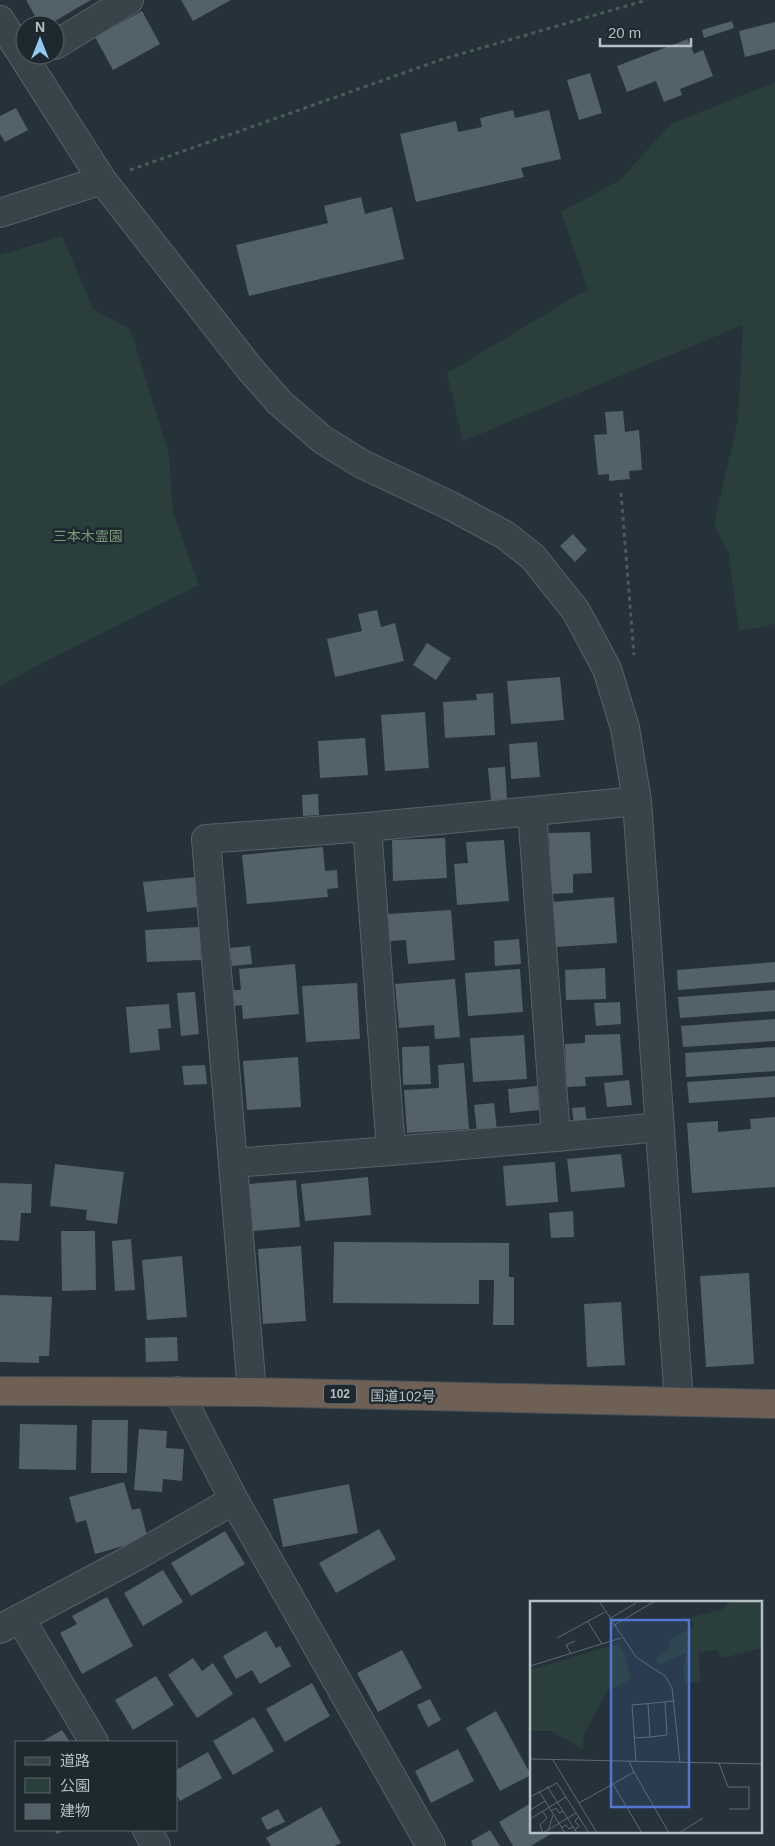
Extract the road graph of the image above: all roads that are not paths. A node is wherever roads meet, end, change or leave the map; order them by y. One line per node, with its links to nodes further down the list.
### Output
1 (129, 0): 4 (street)
2 (0, 20): 3 (street)
3 (15, 38)
4 (65, 39)
5 (36, 65): 6 (street)
6 (102, 180): 7 (street); 8 (street)
7 (0, 213)
8 (637, 801): 9 (street); 11 (street)
9 (532, 811): 10 (street); 12 (street)
10 (367, 827): 13 (street); 14 (street)
11 (660, 1127): 12 (street); 18 (street)
12 (556, 1137): 13 (street)
13 (391, 1151): 14 (street)
14 (233, 1163): 17 (street)
15 (0, 1391): 16 (highway, 国道102号 / 102)
16 (178, 1391): 17 (highway, 国道102号 / 102); 20 (street)
17 (252, 1392): 18 (highway, 国道102号 / 102)
18 (679, 1402): 19 (highway, 国道102号 / 102)
19 (775, 1404)
20 (234, 1500): 21 (street); 25 (street)
21 (10, 1623): 22 (street)
22 (93, 1741)
23 (148, 1831): 24 (street)
24 (156, 1846)
25 (431, 1846)

